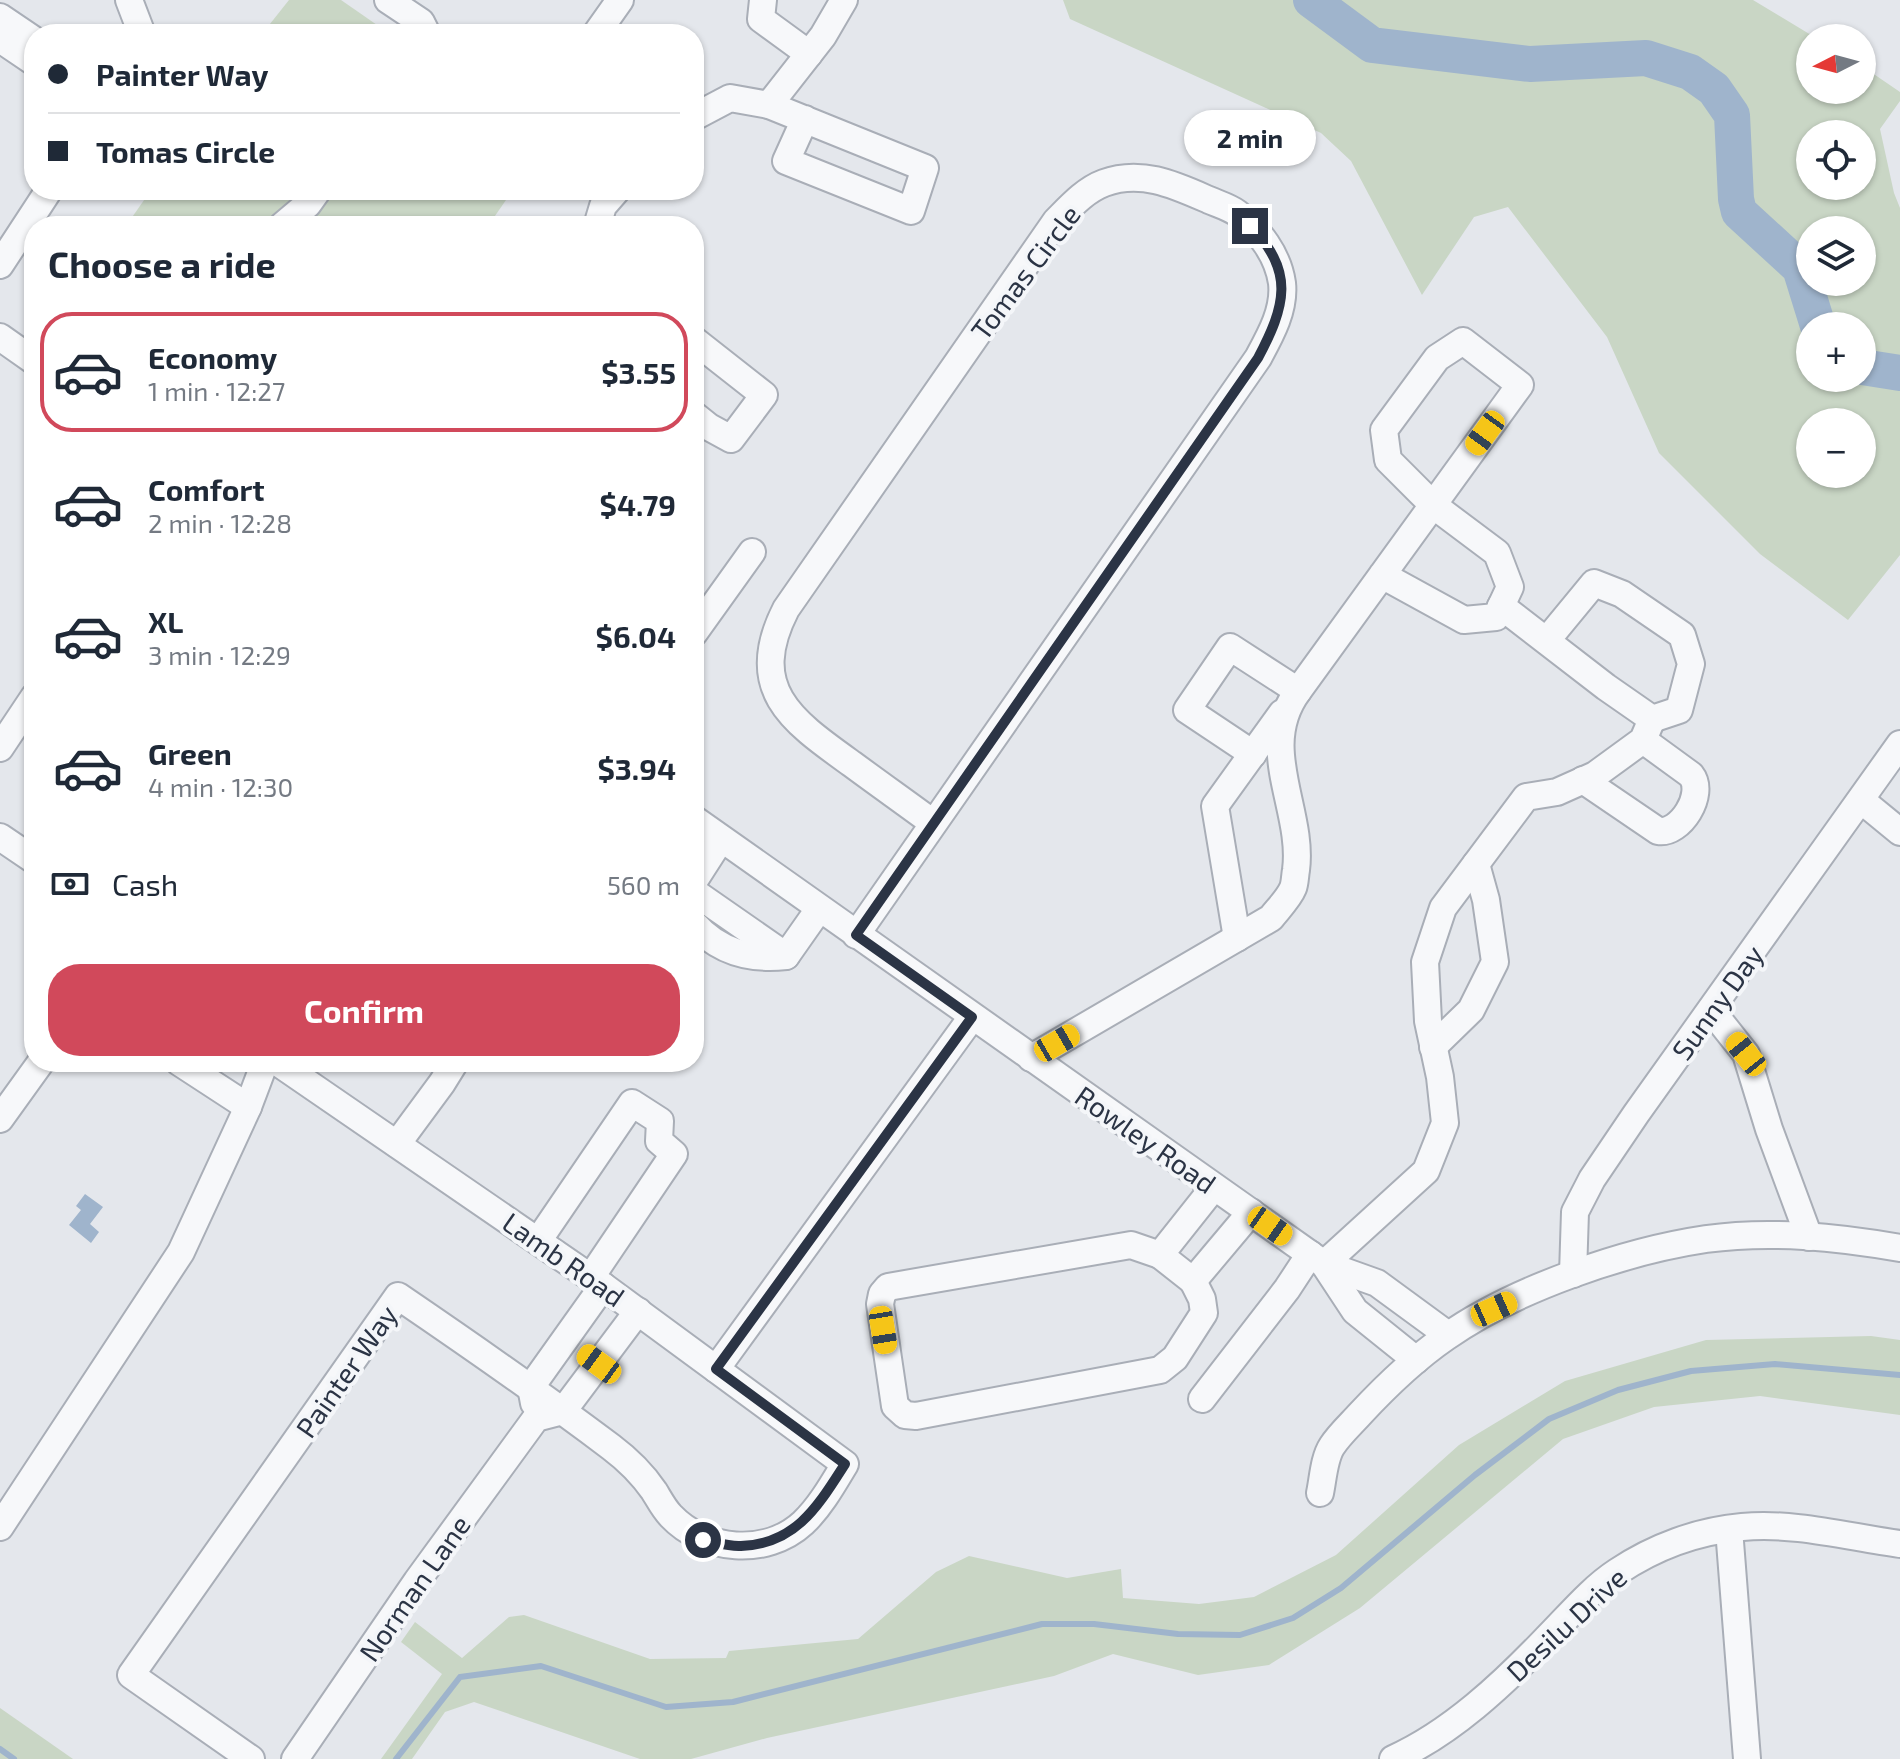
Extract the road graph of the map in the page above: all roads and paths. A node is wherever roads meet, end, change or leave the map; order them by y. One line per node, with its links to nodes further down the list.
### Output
1 (129, 0): 7 (street)
2 (388, 0): 8 (street)
3 (620, 0): 9 (street)
4 (763, 0): 12 (street)
5 (844, 0): 12 (street)
6 (0, 17): 10 (street)
7 (138, 24)
8 (422, 24)
9 (603, 24)
10 (24, 33)
11 (0, 39): 13 (street)
12 (809, 54): 14 (street)
13 (24, 55)
14 (769, 105): 15 (street); 16 (street)
15 (704, 112)
16 (805, 119): 16 (street)
17 (311, 200): 18 (street)
18 (294, 216)
19 (24, 228): 20 (street)
20 (0, 265)
21 (0, 337): 23 (street)
22 (704, 348): 24 (street)
23 (24, 354)
24 (704, 423)
25 (1433, 505): 25 (street); 27 (street); 28 (street)
26 (752, 552): 29 (street)
27 (1382, 575): 28 (street); 31 (street)
28 (1501, 606): 30 (street)
29 (704, 619)
30 (1547, 640): 33 (street); 33 (street)
31 (1292, 699): 36 (street); 36 (street); 51 (street)
32 (24, 712): 35 (street)
33 (1648, 730): 37 (street); 37 (street)
34 (1900, 744): 38 (street, Sunny Day)
35 (0, 748)
36 (1253, 754): 51 (street)
37 (1583, 780): 45 (street)
38 (1861, 800): 41 (street); 53 (street, Sunny Day)
39 (933, 823): 39 (street, Tomas Circle); 50 (street, Tomas Circle)
40 (704, 826): 43 (street, Rowley Road)
41 (1900, 832)
42 (0, 837): 44 (street)
43 (721, 839): 46 (street); 48 (street, Rowley Road)
44 (24, 853)
45 (1476, 864): 55 (street); 55 (street)
46 (704, 865)
47 (704, 899): 52 (street)
48 (819, 909): 50 (street, Rowley Road); 52 (street)
49 (704, 932): 52 (street)
50 (856, 935): 54 (street, Rowley Road)
51 (1237, 938): 56 (street)
52 (786, 956)
53 (1711, 1010): 67 (street); 73 (street, Sunny Day)
54 (972, 1017): 56 (street, Rowley Road); 82 (street)
55 (1433, 1047): 71 (street)
56 (1031, 1058): 65 (street, Rowley Road)
57 (34, 1072): 63 (street)
58 (194, 1072): 62 (street)
59 (261, 1072): 62 (street)
60 (292, 1072): 64 (street, Lamb Road)
61 (449, 1072): 64 (street)
62 (248, 1107): 89 (street)
63 (0, 1119)
64 (397, 1144): 68 (street, Lamb Road)
65 (1214, 1187): 66 (street, Rowley Road); 69 (street)
66 (1251, 1212): 71 (street, Rowley Road); 72 (street)
67 (1809, 1237): 70 (street); 73 (street)
68 (538, 1241): 74 (street, Lamb Road); 74 (street)
69 (1166, 1248): 72 (street); 72 (street)
70 (1900, 1248)
71 (1317, 1259): 75 (street, Rowley Road); 77 (street, Rowley Road); 84 (street)
72 (1199, 1273)
73 (1573, 1274): 78 (street)
74 (597, 1282): 76 (street, Lamb Road); 79 (street)
75 (1400, 1300): 77 (street); 78 (street, Rowley Road)
76 (638, 1311): 81 (street); 82 (street, Lamb Road)
77 (1379, 1330): 80 (street, Rowley Road)
78 (1448, 1335): 80 (street)
79 (566, 1340): 81 (street); 83 (street)
80 (1416, 1360): 88 (street)
81 (599, 1364): 85 (street)
82 (716, 1369): 87 (street, Lamb Road)
83 (531, 1387): 85 (street, Painter Way); 86 (street); 93 (street, Painter Way)
84 (1202, 1399)
85 (563, 1411): 86 (street); 87 (street, Painter Way)
86 (536, 1418): 94 (street, Norman Lane)
87 (845, 1464)
88 (1320, 1493)
89 (0, 1527)
90 (1729, 1529): 91 (street, Desilu Drive); 92 (street, Desilu Drive); 95 (street)
91 (1900, 1544)
92 (1409, 1755)
93 (251, 1759)
94 (295, 1759)
95 (1747, 1759)

